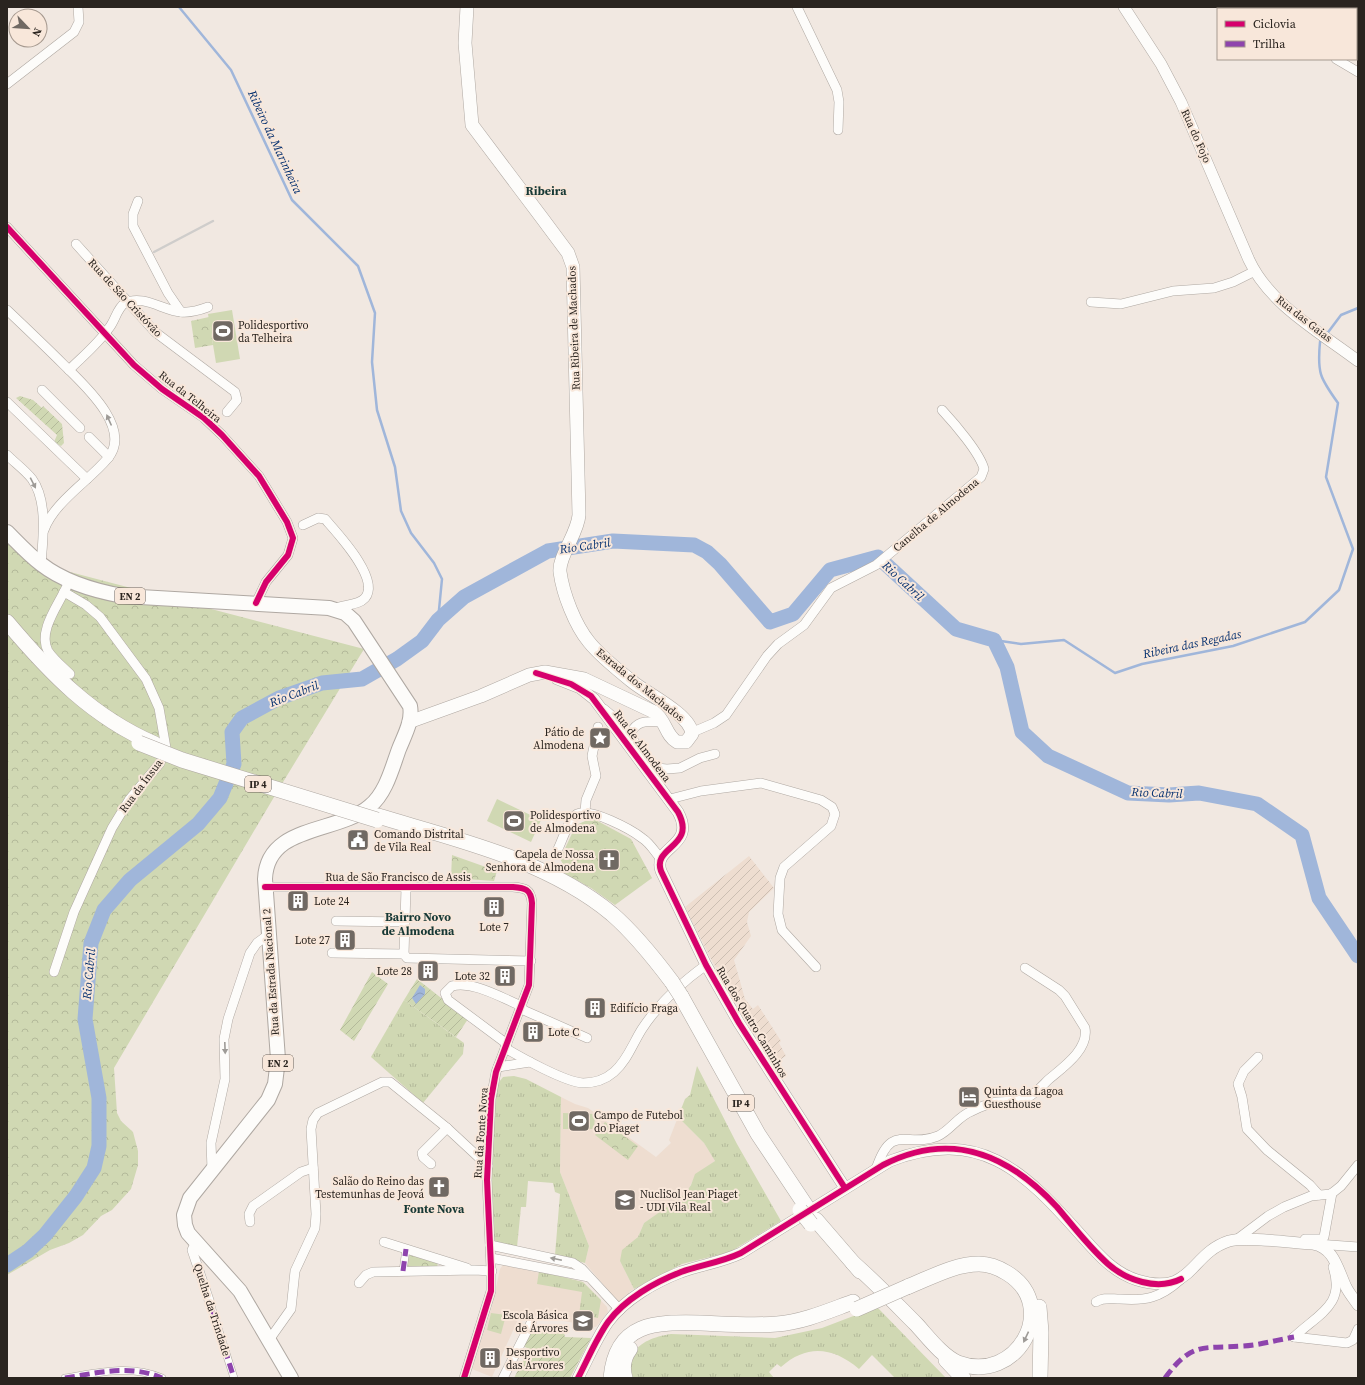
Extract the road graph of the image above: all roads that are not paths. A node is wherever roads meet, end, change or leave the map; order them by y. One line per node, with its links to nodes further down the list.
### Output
1 (78, 7): 7 (street)
2 (467, 7): 33 (main road, Rua Ribeira de Machados)
3 (797, 7): 8 (street)
4 (1124, 7): 12 (street, Rua do Fojo)
5 (1338, 60): 6 (street)
6 (1358, 72)
7 (7, 84)
8 (838, 130)
9 (138, 201): 17 (street)
10 (7, 227): 18 (street, Rua da Telheira)
11 (76, 244): 14 (street, Rua de São Cristóvão)
12 (1255, 271): 13 (street); 19 (street, Rua das Gaias)
13 (1091, 302)
14 (126, 303): 17 (street); 18 (street); 24 (street, Rua de São Cristóvão)
15 (208, 307): 17 (street)
16 (7, 310): 20 (street)
17 (181, 312)
18 (104, 334): 20 (street); 36 (street, Rua da Telheira)
19 (1358, 361)
20 (68, 370): 28 (street, one-way to 20)
21 (42, 390): 25 (street)
22 (7, 402): 29 (street)
23 (942, 410): 46 (street, Canelha de Almodena)
24 (227, 412)
25 (80, 428)
26 (89, 437): 28 (street)
27 (7, 455): 31 (street, one-way to 31)
28 (108, 457): 29 (street)
29 (87, 479): 31 (street)
30 (303, 525): 37 (street)
31 (44, 530): 34 (street)
32 (7, 532): 34 (main road, EN 2)
33 (562, 560): 46 (main road, Estrada dos Machados)
34 (41, 564): 35 (main road, EN 2)
35 (67, 586): 36 (main road, EN 2); 41 (street); 68 (street, Rua da Ínsua)
36 (256, 603): 37 (main road, EN 2)
37 (334, 609): 43 (main road, Rua da Estrada Nacional 2 / EN 2)
38 (7, 622): 48 (highway, IP 4)
39 (7, 632): 48 (highway, IP 4)
40 (536, 673): 42 (street, Rua de Almodena); 43 (main road, Estrada dos Machados); 44 (main road, Estrada dos Machados)
41 (70, 674)
42 (599, 706): 47 (street); 50 (street, Rua de Almodena)
43 (410, 722): 56 (main road, Rua da Estrada Nacional 2 / EN 2)
44 (664, 722): 46 (main road, Estrada dos Machados); 47 (street)
45 (598, 727): 52 (street)
46 (693, 732)
47 (630, 734): 50 (street)
48 (140, 741): 53 (highway, IP 4); 53 (highway, IP 4, bridge)
49 (715, 754): 50 (street)
50 (648, 767): 51 (street, Rua de Almodena)
51 (670, 799): 55 (street, Rua de Almodena); 66 (street)
52 (586, 812): 54 (street); 55 (street)
53 (378, 818): 86 (highway, IP 4)
54 (558, 849)
55 (661, 859): 65 (street, Rua dos Quatro Caminhos)
56 (265, 887): 57 (street, Rua de São Francisco de Assis); 61 (main road, Rua da Estrada Nacional 2 / EN 2)
57 (406, 888): 58 (street, Rua de São Francisco de Assis); 60 (street)
58 (530, 892): 64 (street, Rua da Fonte Nova)
59 (336, 921): 60 (street)
60 (405, 922): 63 (street)
61 (268, 935): 80 (street, one-way to 80); 80 (main road, Rua da Estrada Nacional 2 / EN 2)
62 (332, 953): 63 (street)
63 (404, 954): 64 (street)
64 (531, 961): 69 (street, Rua da Fonte Nova)
65 (706, 965): 73 (street); 82 (street, Rua dos Quatro Caminhos)
66 (816, 967)
67 (1025, 968): 81 (street)
68 (54, 972)
69 (521, 1008): 70 (street); 71 (street, Rua da Fonte Nova); 71 (street)
70 (587, 1038)
71 (506, 1046): 73 (street); 74 (street, Rua da Fonte Nova)
72 (1258, 1056): 84 (street)
73 (530, 1062): 74 (street)
74 (497, 1070): 78 (street, Rua da Fonte Nova)
75 (447, 1128): 76 (street); 78 (street); 79 (street)
76 (432, 1164)
77 (1358, 1165): 83 (street)
78 (488, 1166): 92 (street, Rua da Fonte Nova)
79 (314, 1168): 85 (street); 111 (street)
80 (212, 1169): 88 (main road, Rua da Estrada Nacional 2 / EN 2)
81 (876, 1169): 82 (street); 101 (street)
82 (845, 1188): 108 (street)
83 (1332, 1193): 84 (street); 90 (street)
84 (1319, 1195): 87 (street)
85 (250, 1222)
86 (813, 1222): 96 (highway, IP 4); 121 (highway, IP 4)
87 (1236, 1240): 90 (street); 101 (street)
88 (196, 1242): 107 (street, Quelha da Trindade); 111 (main road, Rua da Estrada Nacional 2 / EN 2)
89 (384, 1242): 94 (street)
90 (1297, 1243): 91 (street)
91 (1317, 1244): 93 (street); 106 (street); 110 (street)
92 (490, 1245): 95 (street, Rua da Fonte Nova); 100 (street, one-way to 92)
93 (1358, 1247)
94 (406, 1249): 97 (street); 99 (street)
95 (491, 1258): 98 (street, Rua da Fonte Nova); 100 (street)
96 (853, 1263): 103 (highway, one-way to 96); 122 (highway, IP 4)
97 (474, 1270): 98 (street); 99 (street)
98 (492, 1271): 116 (street, Rua da Fonte Nova)
99 (403, 1272): 102 (street)
100 (589, 1277): 108 (street)
101 (1181, 1279): 104 (street)
102 (359, 1283)
103 (905, 1284): 105 (highway); 123 (highway)
104 (1096, 1302)
105 (855, 1305): 119 (highway); 120 (highway)
106 (1358, 1305)
107 (211, 1306): 114 (street, Quelha da Trindade)
108 (620, 1310): 118 (street)
109 (532, 1321): 117 (street)
110 (1358, 1329)
111 (270, 1340): 115 (main road, Rua da Estrada Nacional 2 / EN 2)
112 (65, 1378): 113 (street)
113 (162, 1378)
114 (234, 1378)
115 (291, 1378)
116 (464, 1378)
117 (503, 1378)
118 (578, 1378)
119 (611, 1378)
120 (625, 1378)
121 (955, 1378)
122 (963, 1378)
123 (1040, 1378)

